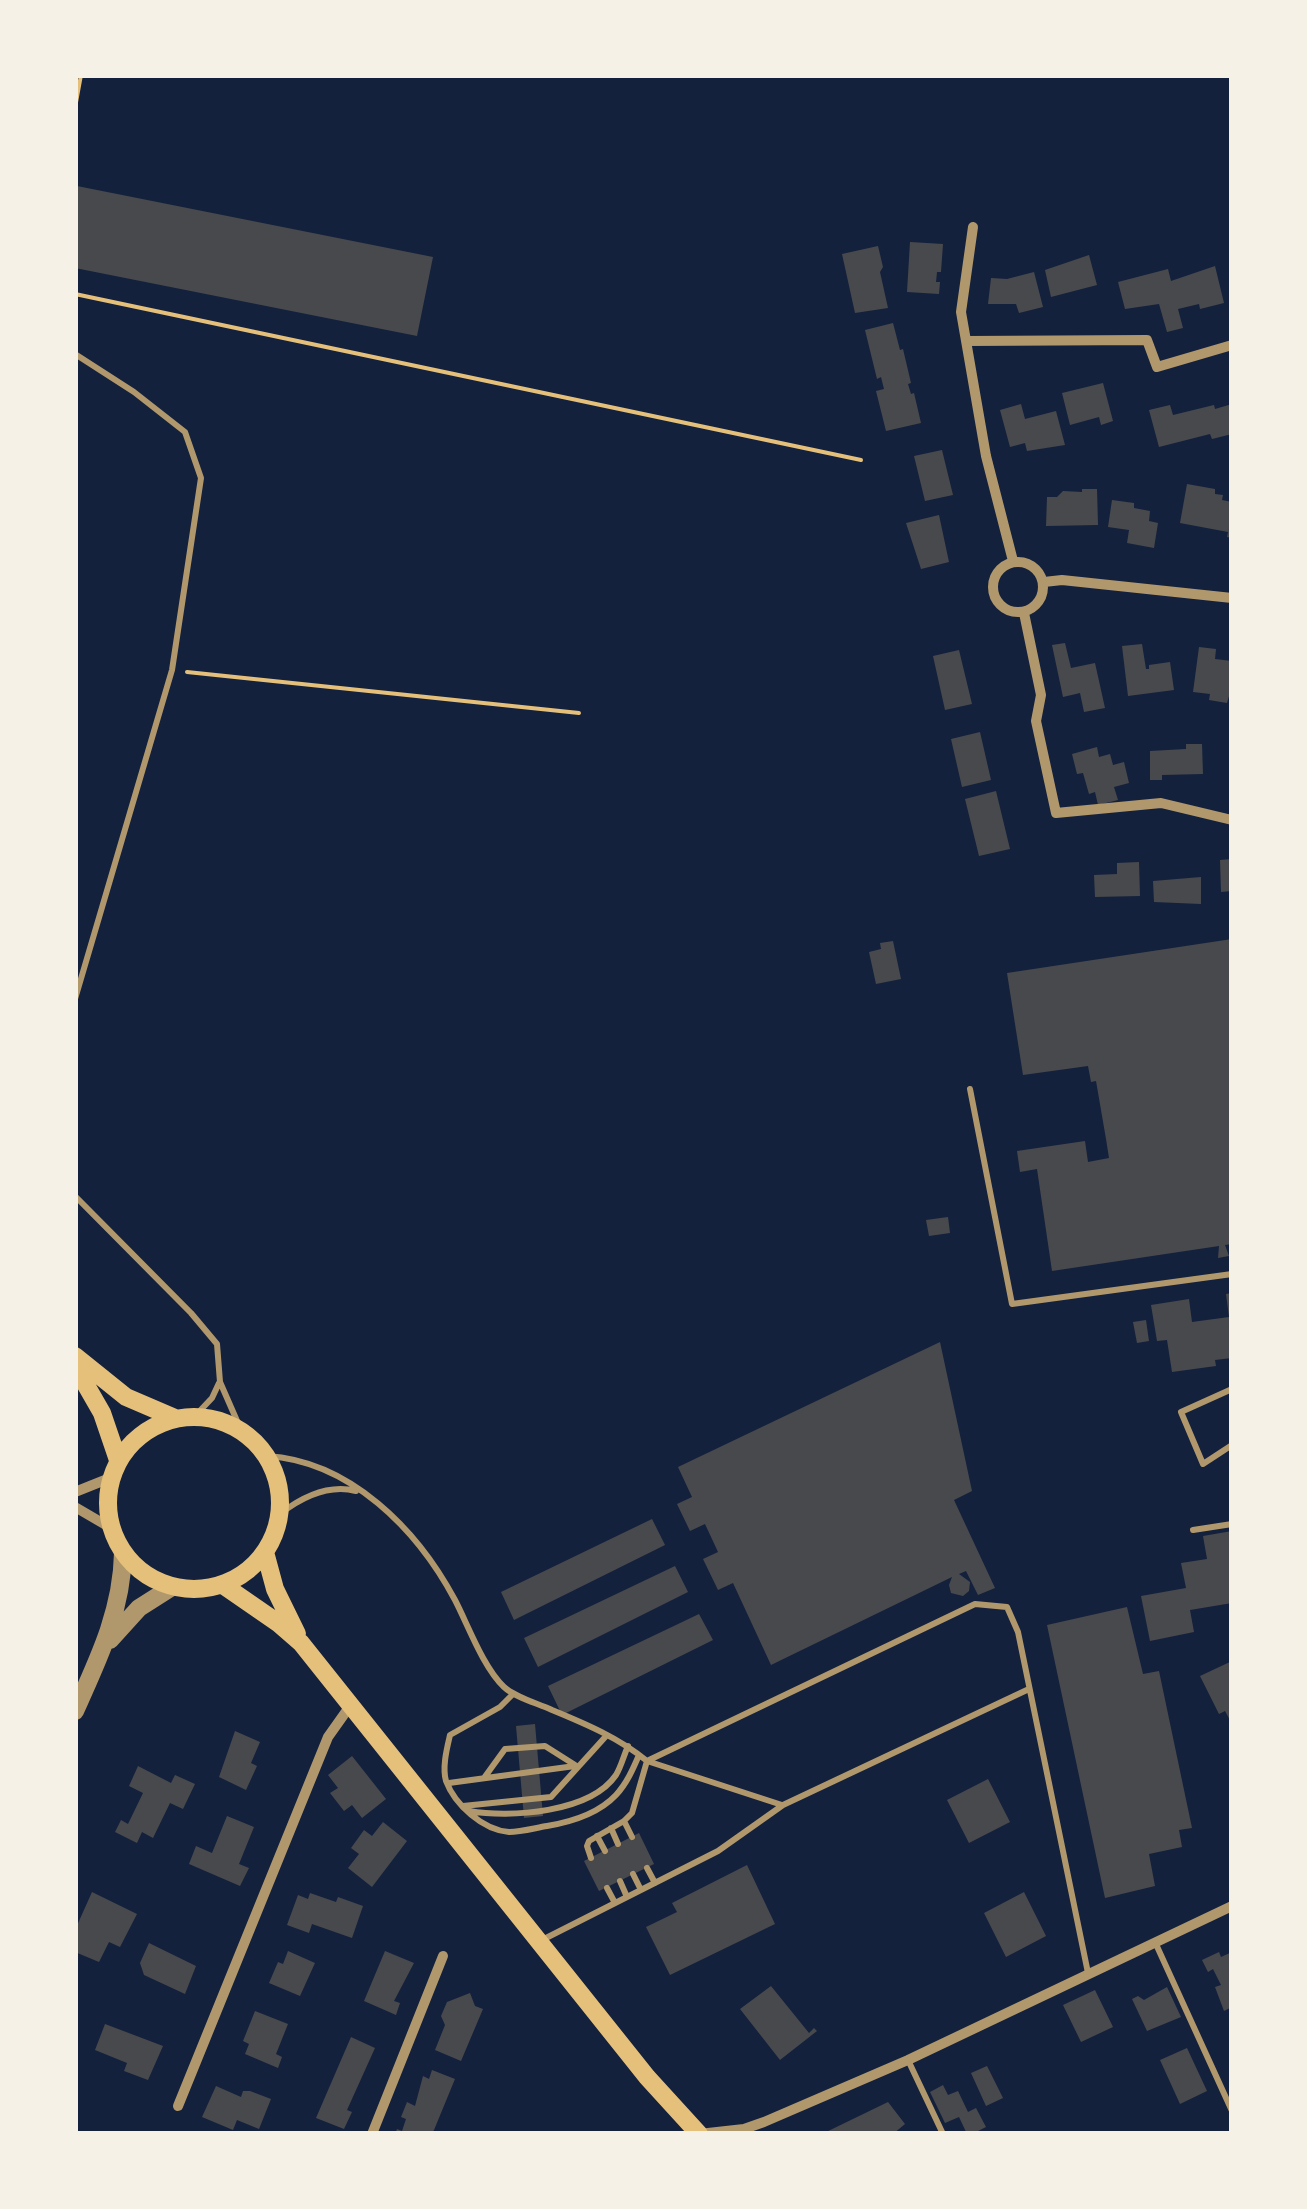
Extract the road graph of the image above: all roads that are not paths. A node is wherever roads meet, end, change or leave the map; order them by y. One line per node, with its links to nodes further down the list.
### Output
1 (973, 227): 2 (street)
2 (966, 342): 3 (street); 5 (street)
3 (1232, 345)
4 (75, 354): 10 (lane)
5 (1013, 562): 6 (street); 8 (street)
6 (1044, 582): 7 (street); 8 (street)
7 (1232, 598)
8 (1024, 613): 9 (street)
9 (1232, 820)
10 (75, 999)
11 (970, 1089): 13 (lane)
12 (75, 1196): 16 (lane)
13 (1232, 1274)
14 (75, 1356): 19 (main road)
15 (75, 1366): 23 (main road)
16 (220, 1382): 18 (lane); 20 (lane)
17 (1232, 1389): 21 (lane)
18 (195, 1416): 19 (main road); 20 (main road)
19 (175, 1418): 23 (main road)
20 (241, 1430): 22 (main road)
21 (1232, 1446)
22 (267, 1456): 26 (lane); 28 (main road)
23 (118, 1460): 24 (main road)
24 (110, 1478): 25 (street); 30 (main road)
25 (75, 1492)
26 (362, 1493): 28 (lane); 39 (lane)
27 (75, 1507): 30 (street)
28 (280, 1514): 32 (main road)
29 (1232, 1524): 31 (lane)
30 (111, 1528): 33 (main road)
31 (1193, 1530)
32 (265, 1552): 34 (main road); 36 (main road)
33 (123, 1553): 35 (main road); 37 (street)
34 (222, 1585): 35 (main road); 36 (main road)
35 (172, 1587): 37 (street)
36 (301, 1643): 40 (main road)
37 (106, 1644): 41 (street)
38 (1030, 1689): 45 (lane); 49 (lane); 70 (lane)
39 (513, 1694): 42 (lane); 48 (lane)
40 (350, 1706): 67 (main road); 73 (street)
41 (75, 1712)
42 (607, 1735): 43 (lane); 46 (lane)
43 (628, 1746): 44 (lane); 50 (lane)
44 (639, 1755): 45 (lane); 50 (lane)
45 (647, 1761): 49 (lane); 51 (lane)
46 (576, 1766): 47 (lane); 47 (lane); 50 (lane)
47 (484, 1778): 48 (lane)
48 (449, 1783): 50 (lane)
49 (783, 1806): 61 (lane)
50 (465, 1808)
51 (624, 1822): 52 (lane); 54 (lane)
52 (611, 1828): 53 (lane); 55 (lane)
53 (597, 1836): 56 (lane); 57 (lane)
54 (632, 1837)
55 (618, 1844)
56 (604, 1851)
57 (591, 1858)
58 (647, 1868): 61 (lane)
59 (634, 1874): 63 (lane)
60 (620, 1882): 64 (lane)
61 (654, 1883): 63 (lane)
62 (606, 1888): 65 (lane)
63 (641, 1890): 64 (lane)
64 (627, 1897): 65 (lane)
65 (614, 1903): 67 (lane)
66 (1232, 1906): 68 (street)
67 (538, 1942): 72 (main road)
68 (1154, 1942): 70 (street); 74 (lane)
69 (443, 1956): 76 (street)
70 (1088, 1974): 71 (street)
71 (908, 2060): 75 (street); 80 (lane)
72 (647, 2078): 77 (main road); 78 (main road)
73 (178, 2106)
74 (1232, 2111)
75 (764, 2122): 78 (street); 79 (street)
76 (372, 2134)
77 (684, 2134)
78 (699, 2134)
79 (751, 2134)
80 (943, 2134)

